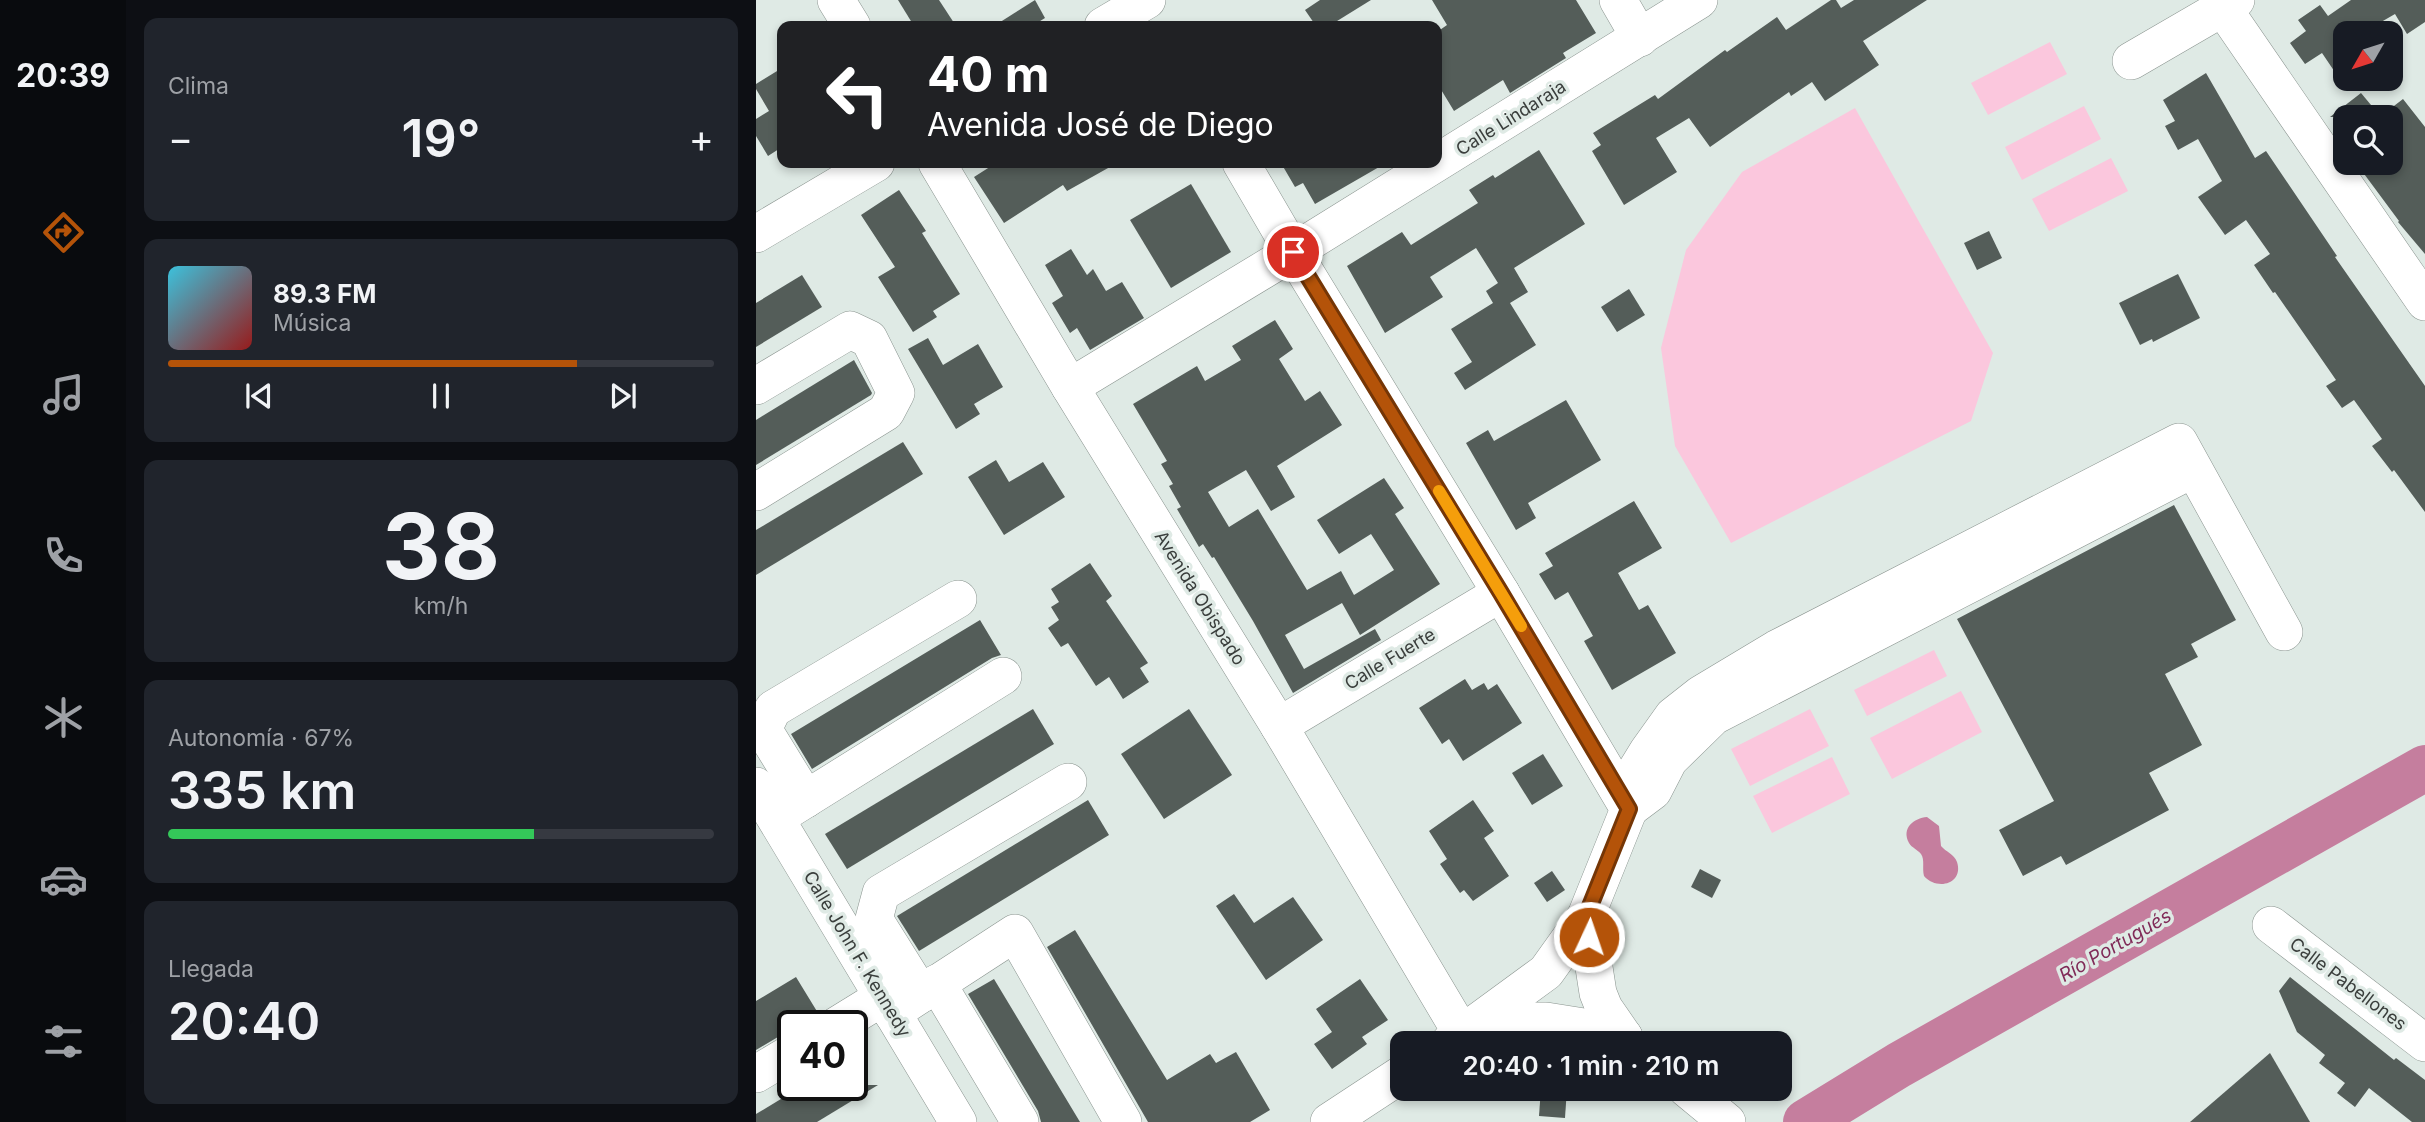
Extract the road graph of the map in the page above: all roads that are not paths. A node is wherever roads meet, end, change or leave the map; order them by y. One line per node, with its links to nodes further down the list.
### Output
1 (835, 0): 6 (street)
2 (1147, 0): 7 (street); 8 (street)
3 (1618, 0): 9 (street)
4 (1699, 0): 9 (street, Calle Lindaraja)
5 (2230, 4): 10 (street); 18 (street)
6 (849, 21)
7 (1111, 21)
8 (1159, 21)
9 (1640, 38): 11 (street, Calle Lindaraja)
10 (2131, 61)
11 (1442, 160)
12 (868, 168): 16 (street)
13 (940, 168): 20 (street, Avenida Obispado)
14 (1244, 168): 17 (street)
15 (1429, 168): 17 (street, Calle Lindaraja)
16 (756, 234)
17 (1293, 252): 20 (street, Calle Lindaraja); 22 (street)
18 (2425, 302)
19 (756, 386): 21 (street)
20 (1070, 387): 26 (street, Avenida Obispado)
21 (756, 492)
22 (1501, 593): 26 (street, Calle Fuerte); 30 (street)
23 (958, 599): 29 (street)
24 (2284, 632): 30 (street)
25 (1003, 676): 29 (street)
26 (1279, 726): 37 (street, Avenida Obispado)
27 (1068, 782): 35 (street)
28 (756, 786): 31 (street, Calle John F. Kennedy)
29 (806, 799): 31 (street)
30 (1629, 809): 32 (street)
31 (775, 817): 35 (street, Calle John F. Kennedy)
32 (1586, 916): 34 (street); 42 (street)
33 (2271, 925): 43 (street, Calle Pabellones)
34 (1546, 972): 38 (street); 41 (street)
35 (908, 997): 36 (street); 48 (street, Calle John F. Kennedy); 49 (street); 50 (street)
36 (868, 1013)
37 (1462, 1031)
38 (1466, 1031)
39 (1477, 1031): 40 (street)
40 (1599, 1031)
41 (1616, 1031)
42 (1621, 1031)
43 (2425, 1043)
44 (777, 1062): 45 (street)
45 (756, 1074)
46 (1390, 1082): 51 (street)
47 (1702, 1101): 52 (street)
48 (958, 1122)
49 (1020, 1122)
50 (1123, 1122)
51 (1329, 1122)
52 (1727, 1122)

